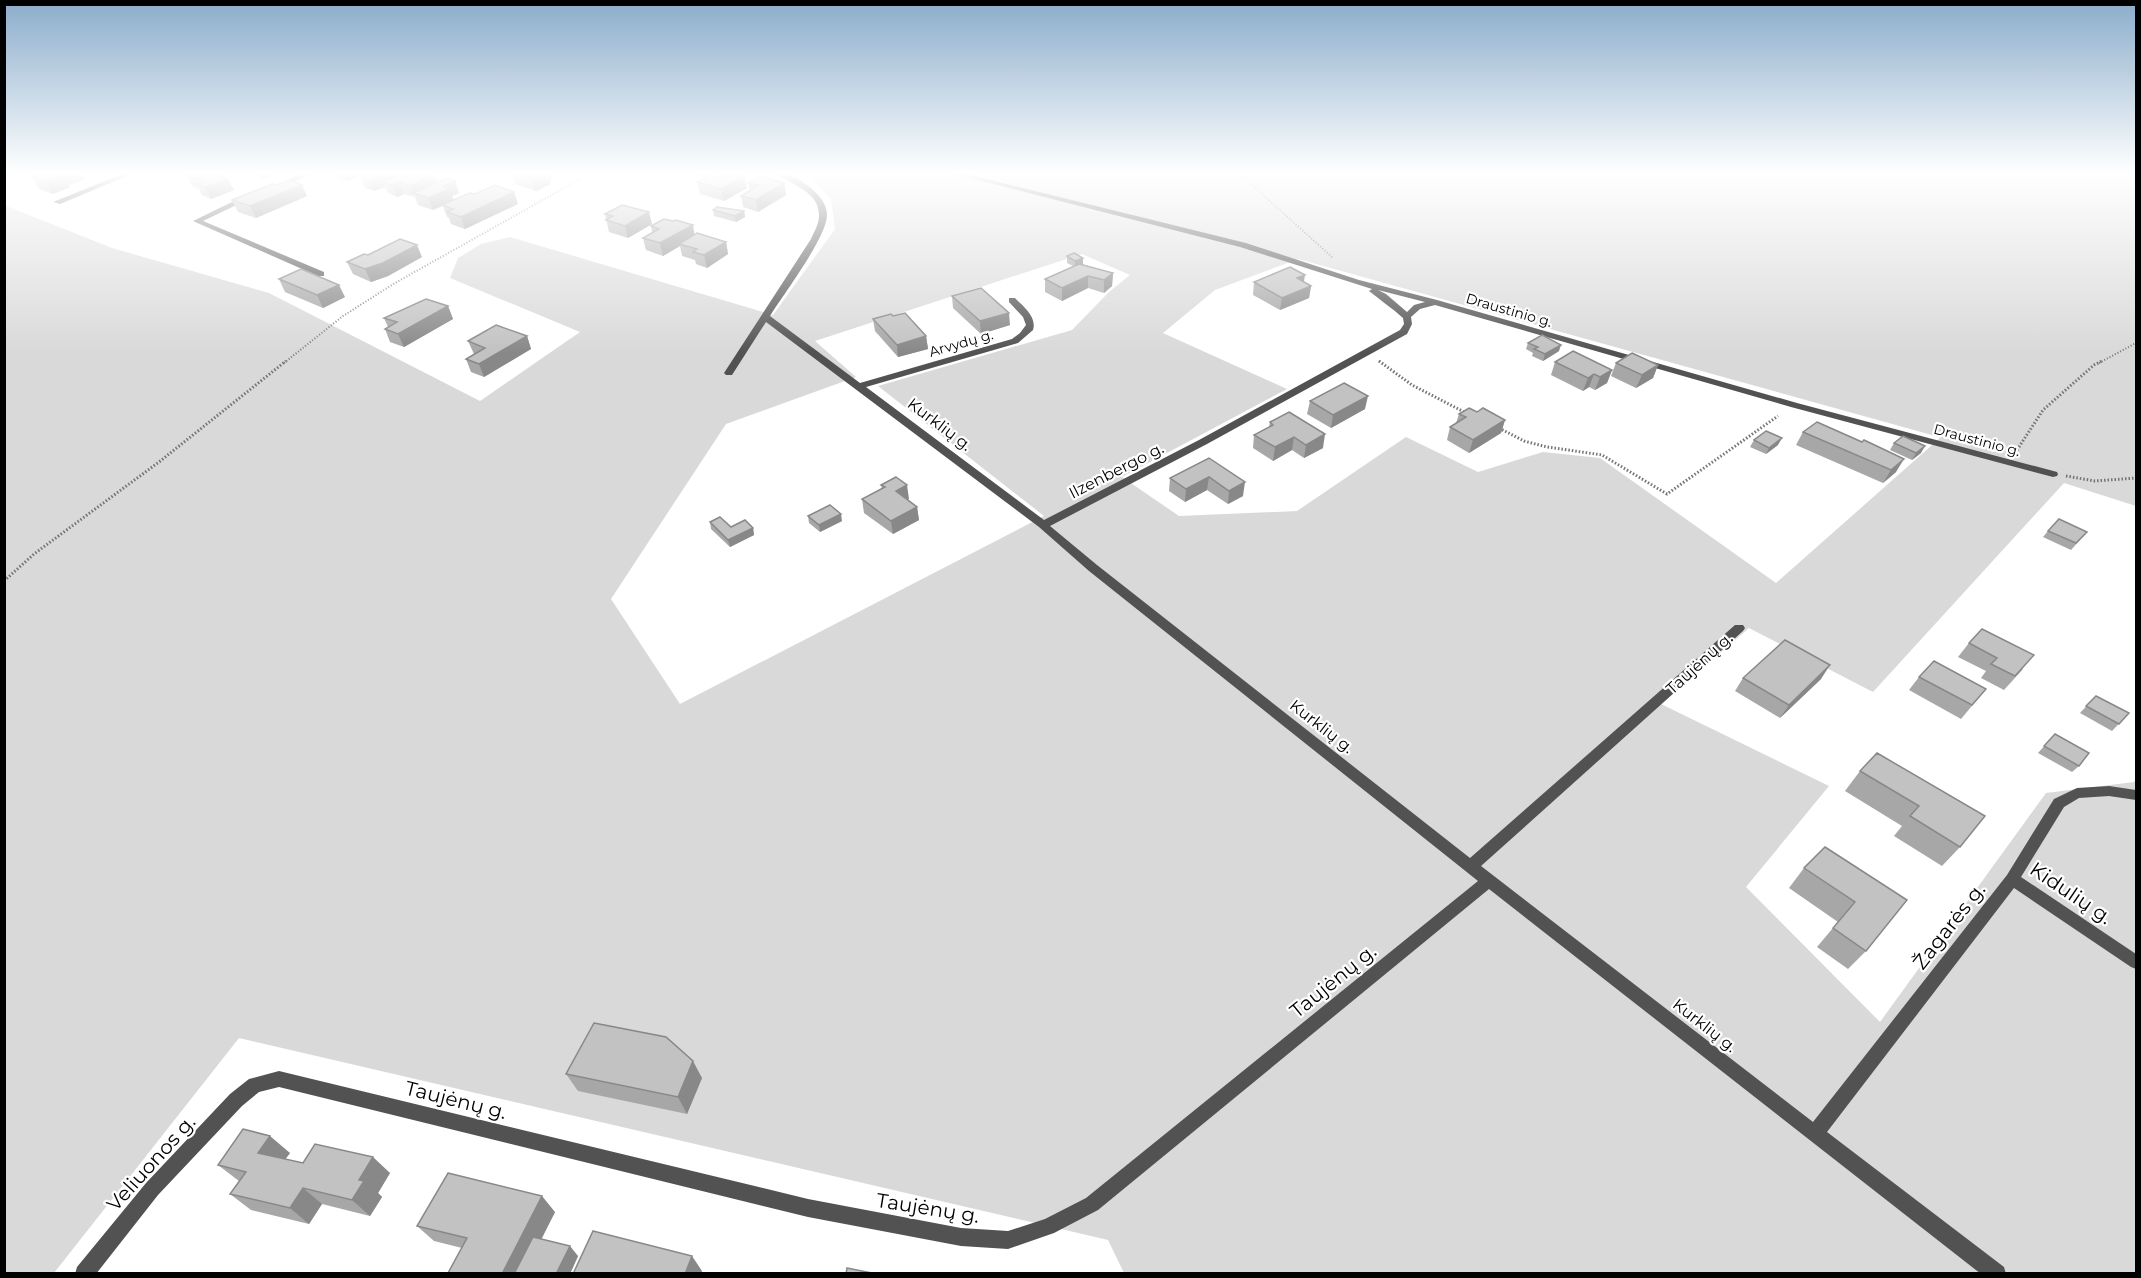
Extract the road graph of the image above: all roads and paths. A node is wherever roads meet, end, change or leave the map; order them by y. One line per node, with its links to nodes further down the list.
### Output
1 (226, 234): 6 (street)
2 (483, 234): 23 (path)
3 (817, 234): 10 (street)
4 (1197, 234): 7 (street, Draustinio g.)
5 (1309, 234): 7 (path)
6 (321, 274)
7 (1356, 282): 9 (street, Draustinio g.); 11 (street)
8 (1012, 300): 15 (street, Arvydų g.)
9 (1434, 302): 11 (street); 16 (street, Draustinio g.)
10 (766, 317): 14 (street); 15 (street, Kurklių g.)
11 (1407, 318): 13 (street, Ilzenbergo g.)
12 (2136, 343): 19 (path)
13 (1367, 352): 17 (path); 22 (street, Ilzenbergo g.)
14 (729, 373)
15 (860, 386): 22 (street, Kurklių g.)
16 (1794, 405): 18 (path); 19 (street, Draustinio g.)
17 (1473, 416)
18 (1493, 426)
19 (2008, 463): 20 (street, Draustinio g.)
20 (2054, 474): 21 (path)
21 (2136, 478)
22 (1043, 525): 26 (street, Kurklių g.)
23 (4, 581)
24 (1739, 628): 26 (street, Taujėnų g.)
25 (2136, 795): 27 (street, Žagarės g.)
26 (1471, 866): 28 (street, Kurklių g.)
27 (2012, 879): 29 (street, Kidulių g.); 31 (street, Žagarės g.)
28 (1489, 881): 30 (street, Taujėnų g.); 31 (street, Kurklių g.)
29 (2136, 962)
30 (255, 1085): 32 (street, Veliuonos g.)
31 (1815, 1133): 33 (street, Kurklių g.)
32 (84, 1274)
33 (1997, 1274)

